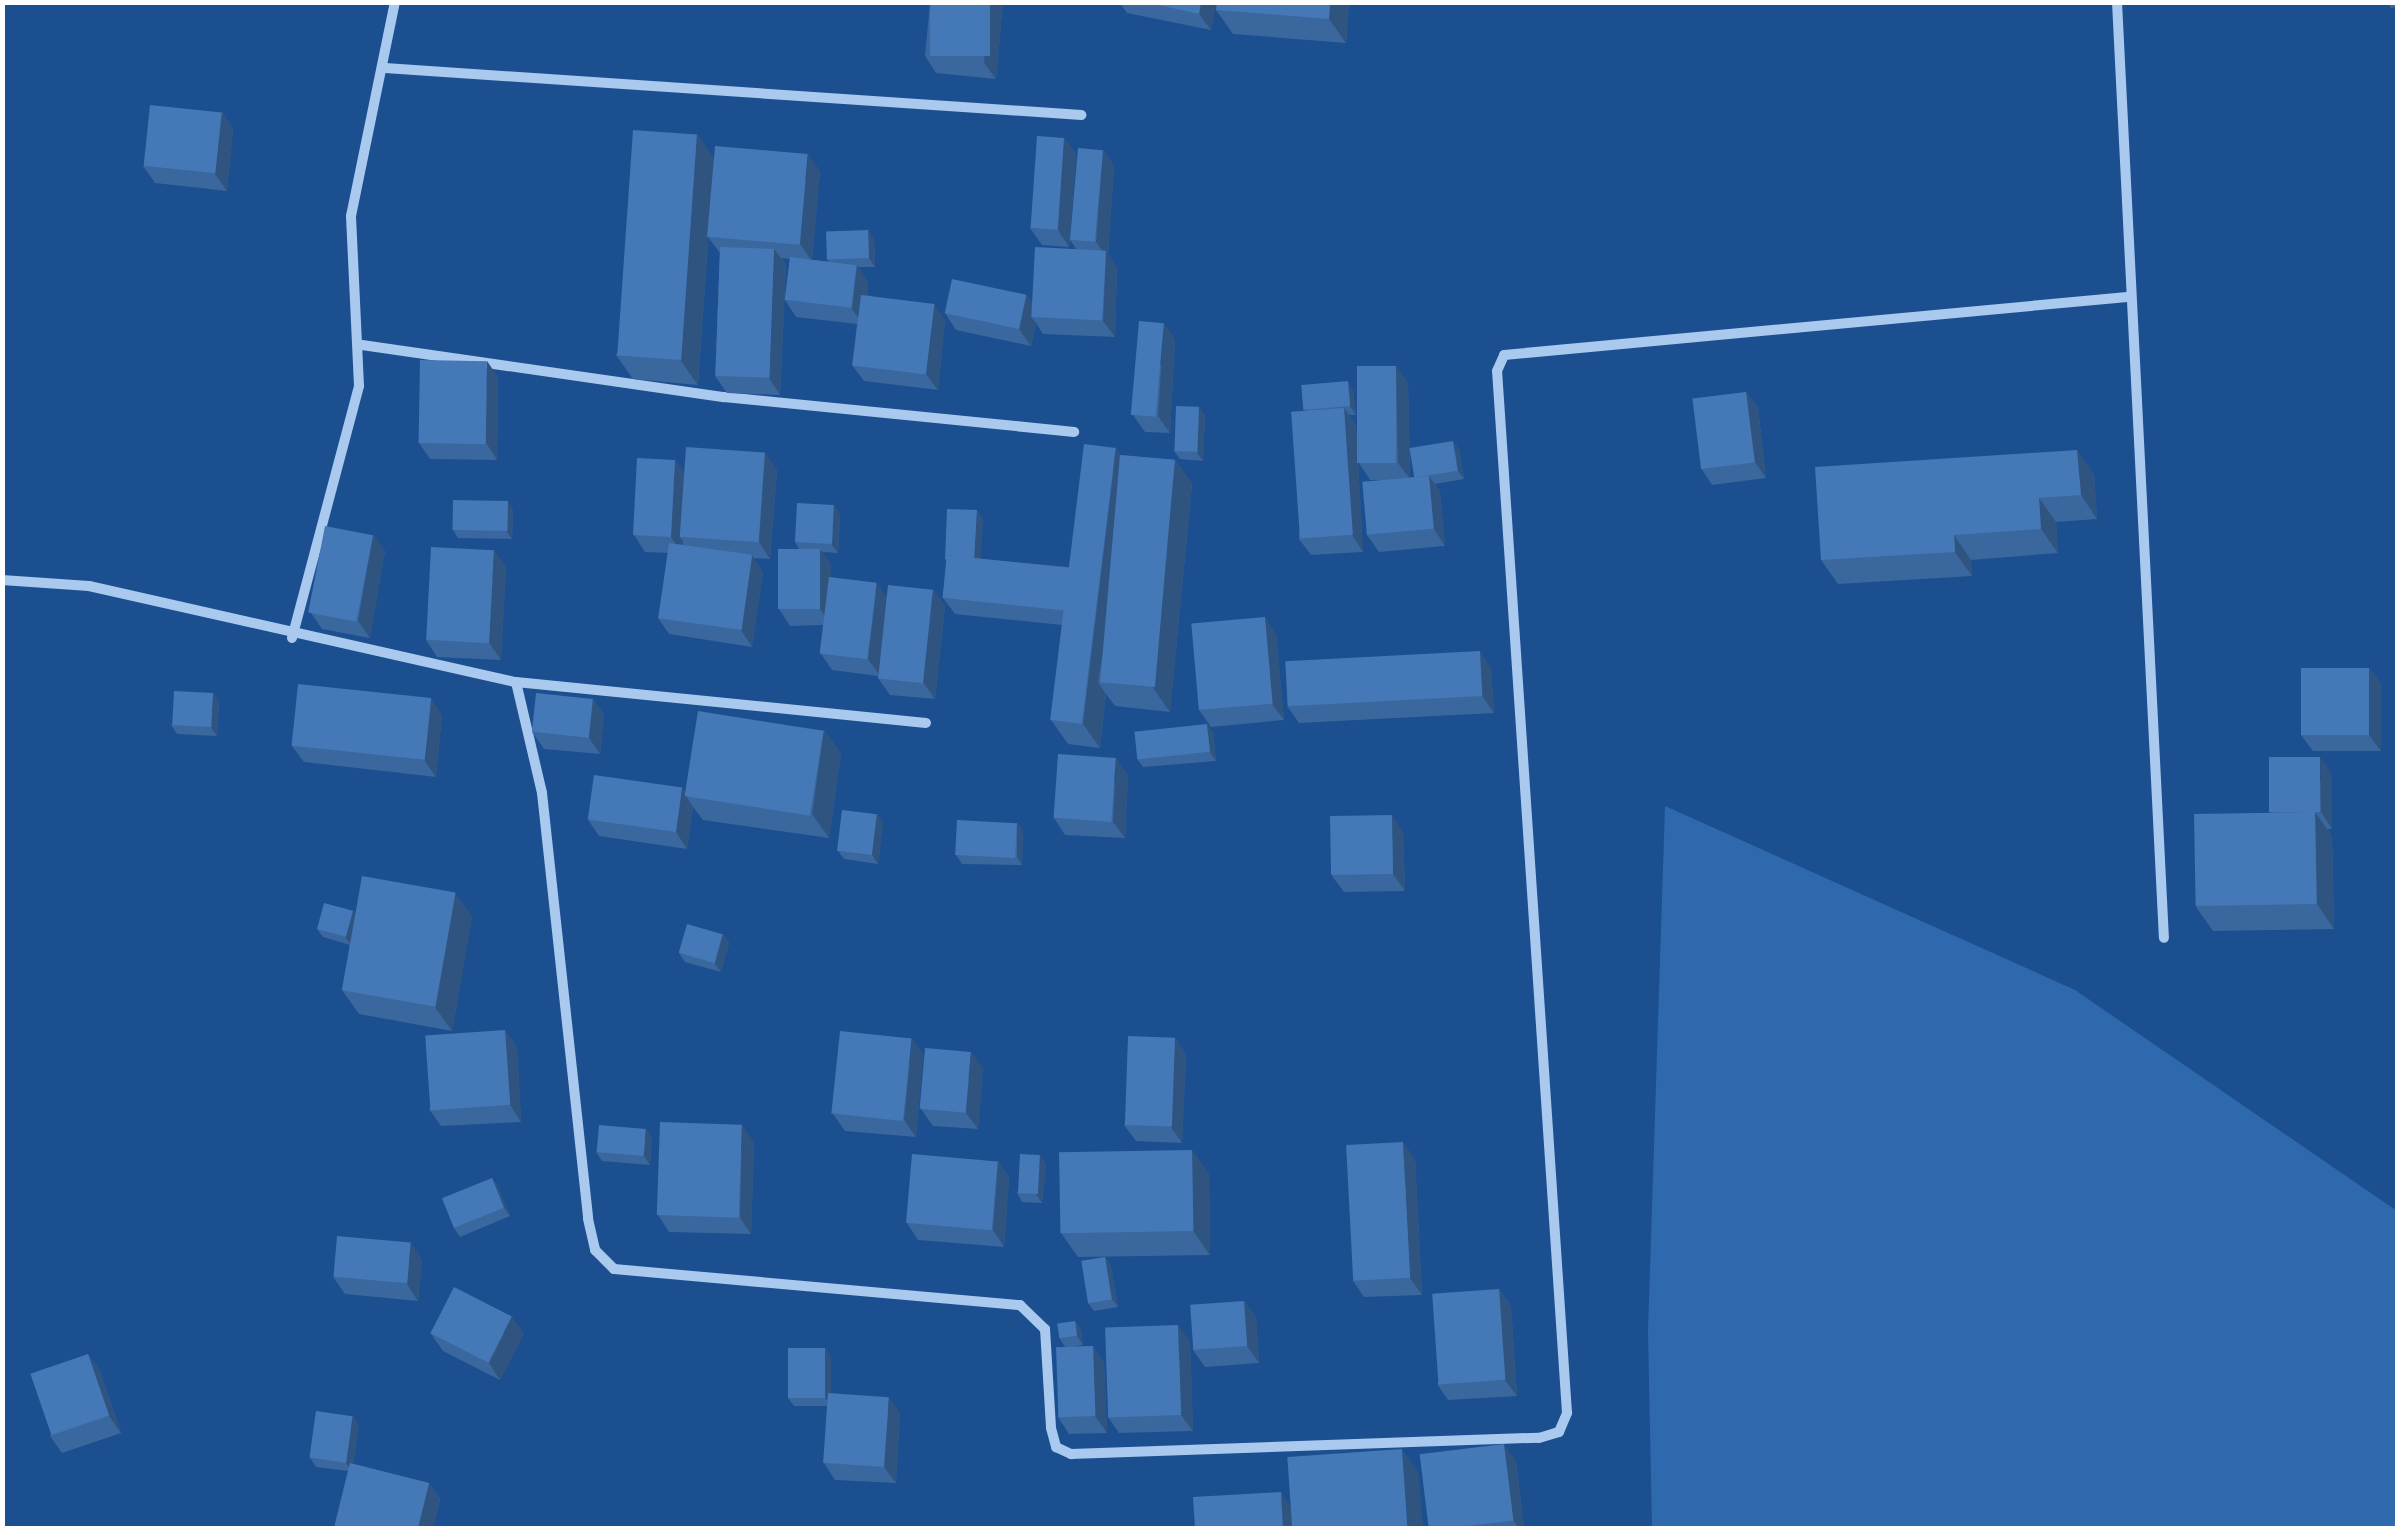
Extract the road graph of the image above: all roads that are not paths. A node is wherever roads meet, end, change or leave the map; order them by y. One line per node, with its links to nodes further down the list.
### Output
1 (395, 2): 3 (street)
2 (2117, 2): 5 (street)
3 (385, 68): 4 (street); 6 (street)
4 (1080, 115)
5 (2126, 297): 10 (street); 12 (street)
6 (362, 346): 7 (street); 9 (street)
7 (1074, 432)
8 (2, 580): 9 (street)
9 (292, 638): 10 (street)
10 (516, 682): 11 (street)
11 (926, 723)
12 (2164, 938)

